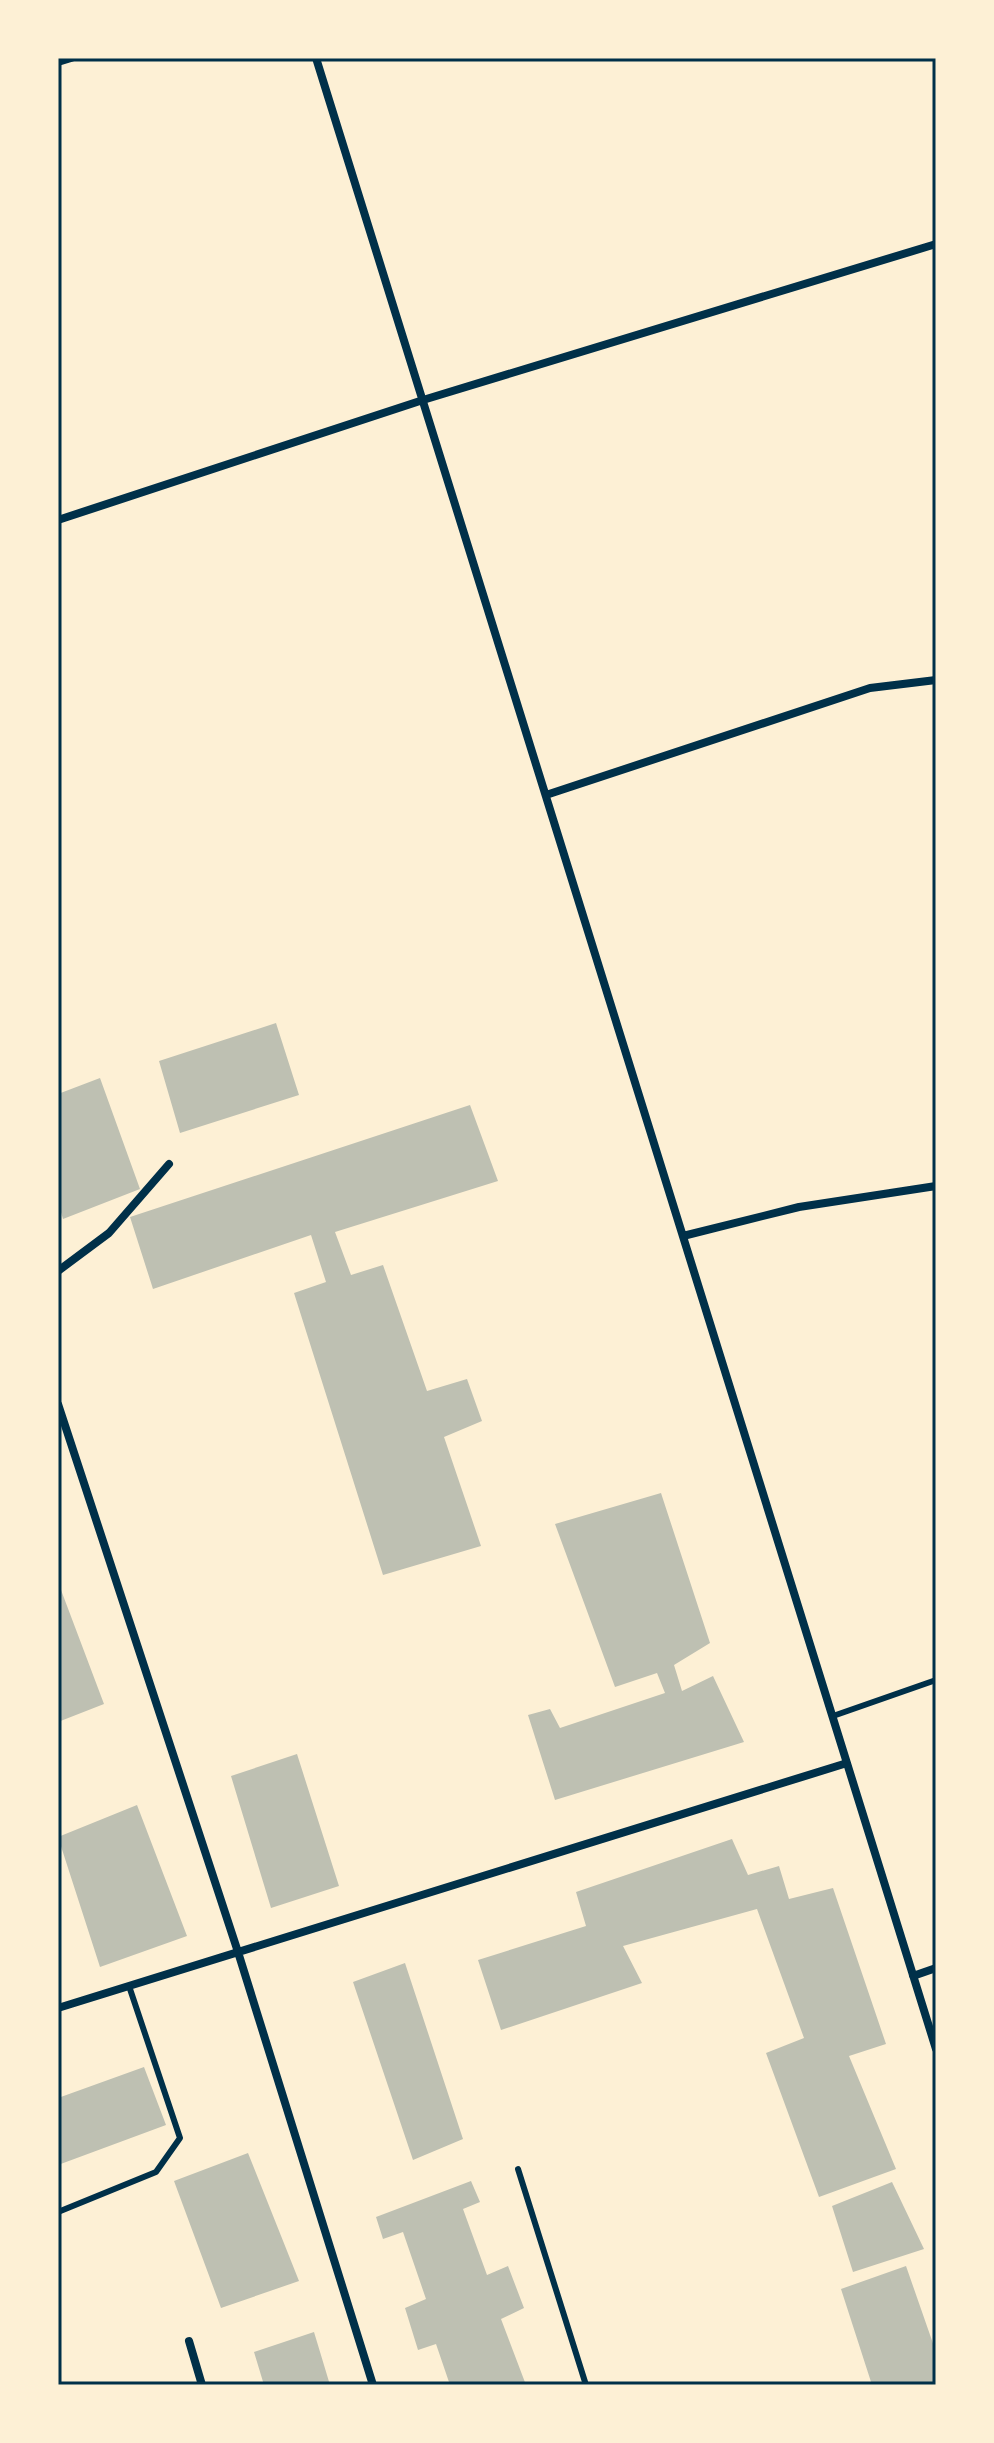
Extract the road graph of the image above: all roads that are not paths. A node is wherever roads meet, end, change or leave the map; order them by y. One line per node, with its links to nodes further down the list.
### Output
1 (71, 58): 3 (street)
2 (316, 58): 5 (street)
3 (58, 62)
4 (936, 244): 5 (street)
5 (423, 400): 6 (street); 8 (street)
6 (58, 520)
7 (936, 680): 8 (street)
8 (546, 795): 11 (street)
9 (169, 1164): 12 (street)
10 (936, 1186): 11 (street)
11 (683, 1236): 15 (street)
12 (58, 1271)
13 (58, 1404): 17 (street)
14 (936, 1680): 15 (lane)
15 (833, 1716): 16 (street)
16 (847, 1763): 17 (street); 19 (street)
17 (238, 1952): 20 (street); 27 (street)
18 (936, 1968): 19 (street)
19 (913, 1976): 22 (street)
20 (129, 1986): 21 (street); 24 (lane)
21 (58, 2008)
22 (936, 2049)
23 (518, 2169): 28 (lane)
24 (58, 2212)
25 (189, 2341): 26 (street)
26 (202, 2385)
27 (373, 2385)
28 (586, 2385)

